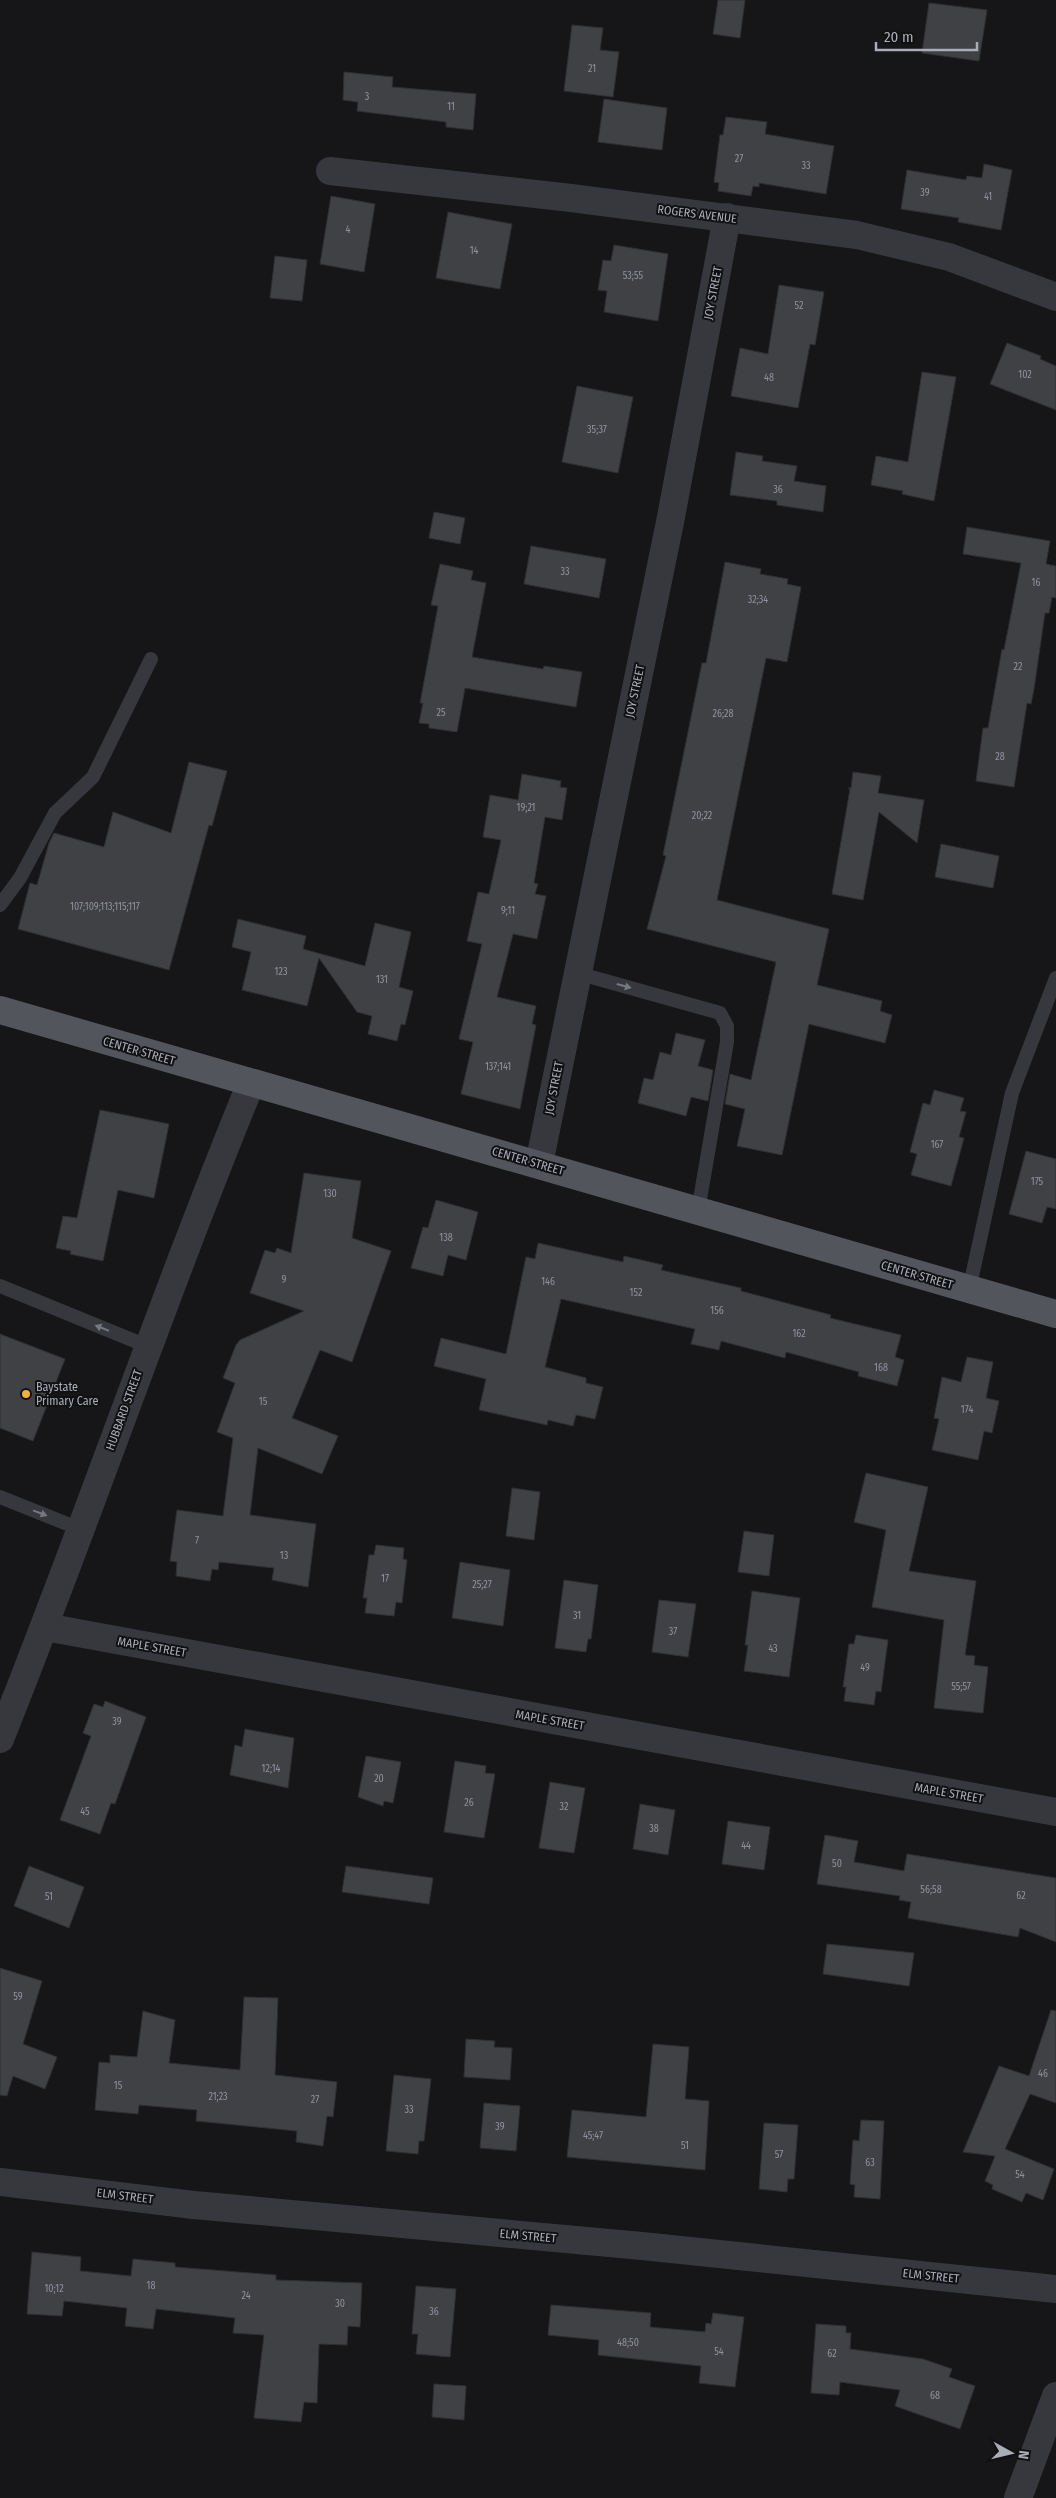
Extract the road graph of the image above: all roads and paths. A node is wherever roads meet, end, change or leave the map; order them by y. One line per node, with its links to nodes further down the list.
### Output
1 (330, 171): 2 (street, ROGERS AVENUE)
2 (727, 217): 3 (street, ROGERS AVENUE); 6 (street, JOY STREET)
3 (1056, 297)
4 (151, 659): 5 (lane)
5 (0, 905)
6 (577, 973): 10 (street, JOY STREET); 11 (lane, one-way to 11)
7 (1056, 978): 13 (lane)
8 (0, 1010): 9 (main road, CENTER STREET)
9 (251, 1083): 10 (main road, CENTER STREET); 15 (street, HUBBARD STREET)
10 (539, 1164): 11 (main road, CENTER STREET)
11 (698, 1211): 13 (main road, CENTER STREET)
12 (0, 1286): 15 (lane, one-way to 12)
13 (969, 1290): 14 (main road, CENTER STREET)
14 (1056, 1314)
15 (147, 1346): 17 (street, HUBBARD STREET)
16 (0, 1497): 17 (lane, one-way to 17)
17 (80, 1529): 18 (street, HUBBARD STREET)
18 (45, 1627): 19 (street, HUBBARD STREET); 20 (street, MAPLE STREET)
19 (0, 1739)
20 (1056, 1812)
21 (0, 2182): 22 (street, ELM STREET)
22 (1056, 2289)
23 (1056, 2396): 24 (street)
24 (1018, 2498)

